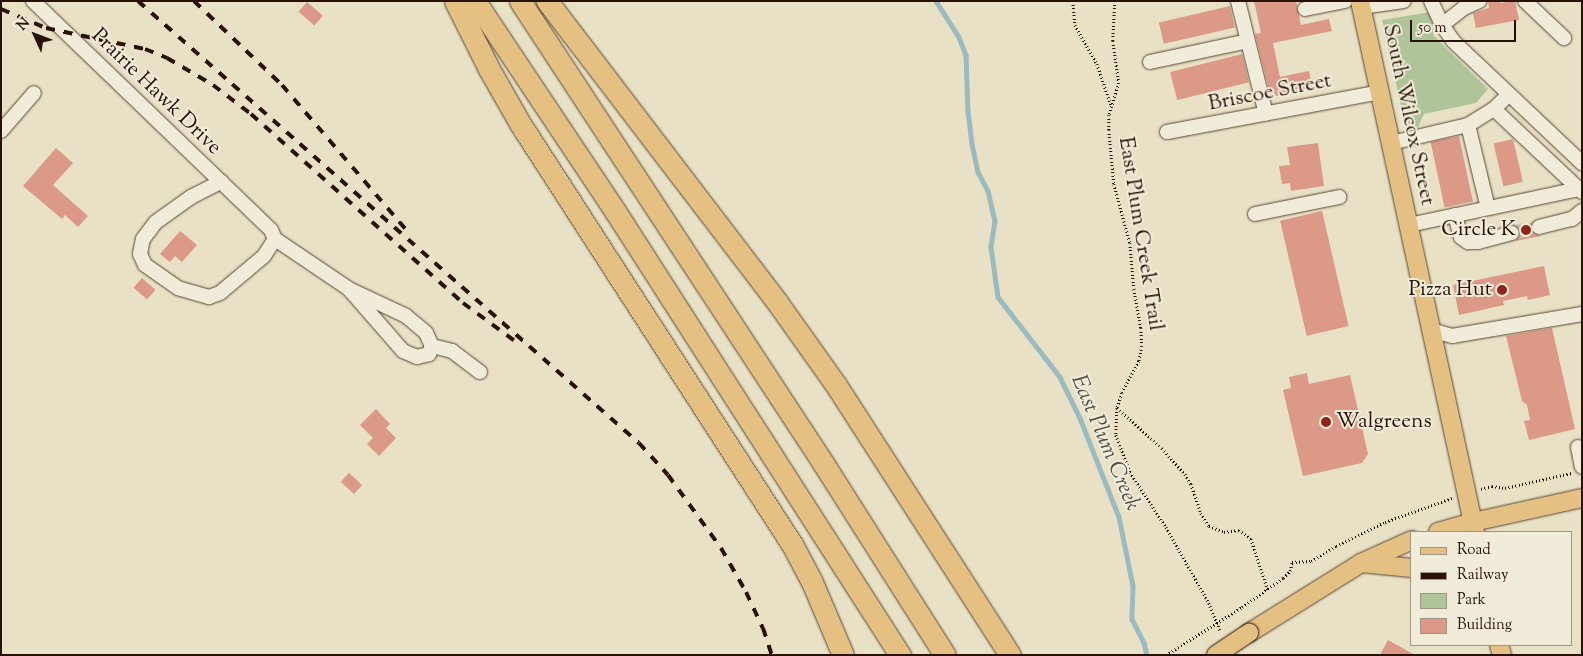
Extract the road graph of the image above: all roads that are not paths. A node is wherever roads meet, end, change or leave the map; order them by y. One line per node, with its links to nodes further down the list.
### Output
1 (33, 1): 27 (street, Prairie Hawk Drive)
2 (455, 1): 51 (highway)
3 (475, 1): 52 (highway)
4 (520, 1): 53 (highway)
5 (547, 1): 54 (highway)
6 (1238, 1): 15 (street)
7 (1404, 1): 11 (street)
8 (1431, 1): 13 (street)
9 (1479, 1): 13 (street)
10 (1525, 1): 14 (street)
11 (1355, 3): 12 (street); 17 (main road, South Wilcox Street)
12 (1305, 9)
13 (1442, 25): 19 (street)
14 (1564, 38)
15 (1248, 41): 16 (street); 21 (street)
16 (1150, 62)
17 (1381, 92): 21 (street, Briscoe Street); 25 (main road, South Wilcox Street)
18 (34, 93): 23 (street)
19 (1508, 96): 20 (street); 26 (street)
20 (1494, 109): 22 (street); 28 (street)
21 (1266, 114): 24 (street, Briscoe Street)
22 (1468, 125): 25 (street); 30 (street)
23 (1, 131)
24 (1166, 132)
25 (1391, 143): 34 (main road, South Wilcox Street)
26 (1582, 163)
27 (221, 182): 37 (street, Prairie Hawk Drive); 37 (street)
28 (1580, 190): 30 (street)
29 (1339, 197): 32 (street)
30 (1488, 208): 33 (street)
31 (1582, 211): 35 (street)
32 (1255, 214)
33 (1455, 215): 34 (street); 36 (street)
34 (1409, 225): 40 (main road, South Wilcox Street)
35 (1539, 226)
36 (1512, 234)
37 (275, 239): 38 (street)
38 (349, 289): 41 (street); 41 (street)
39 (1582, 314): 40 (street)
40 (1431, 330): 46 (main road, South Wilcox Street)
41 (432, 346): 42 (street)
42 (480, 372)
43 (1578, 447): 44 (street)
44 (1577, 470)
45 (1582, 498): 46 (main road)
46 (1474, 527): 47 (main road)
47 (1445, 531)
48 (1410, 541): 49 (main road)
49 (1361, 562): 50 (main road); 55 (main road, bridge)
50 (1410, 568)
51 (843, 655)
52 (900, 655)
53 (945, 655)
54 (1010, 655)
55 (1216, 655)

